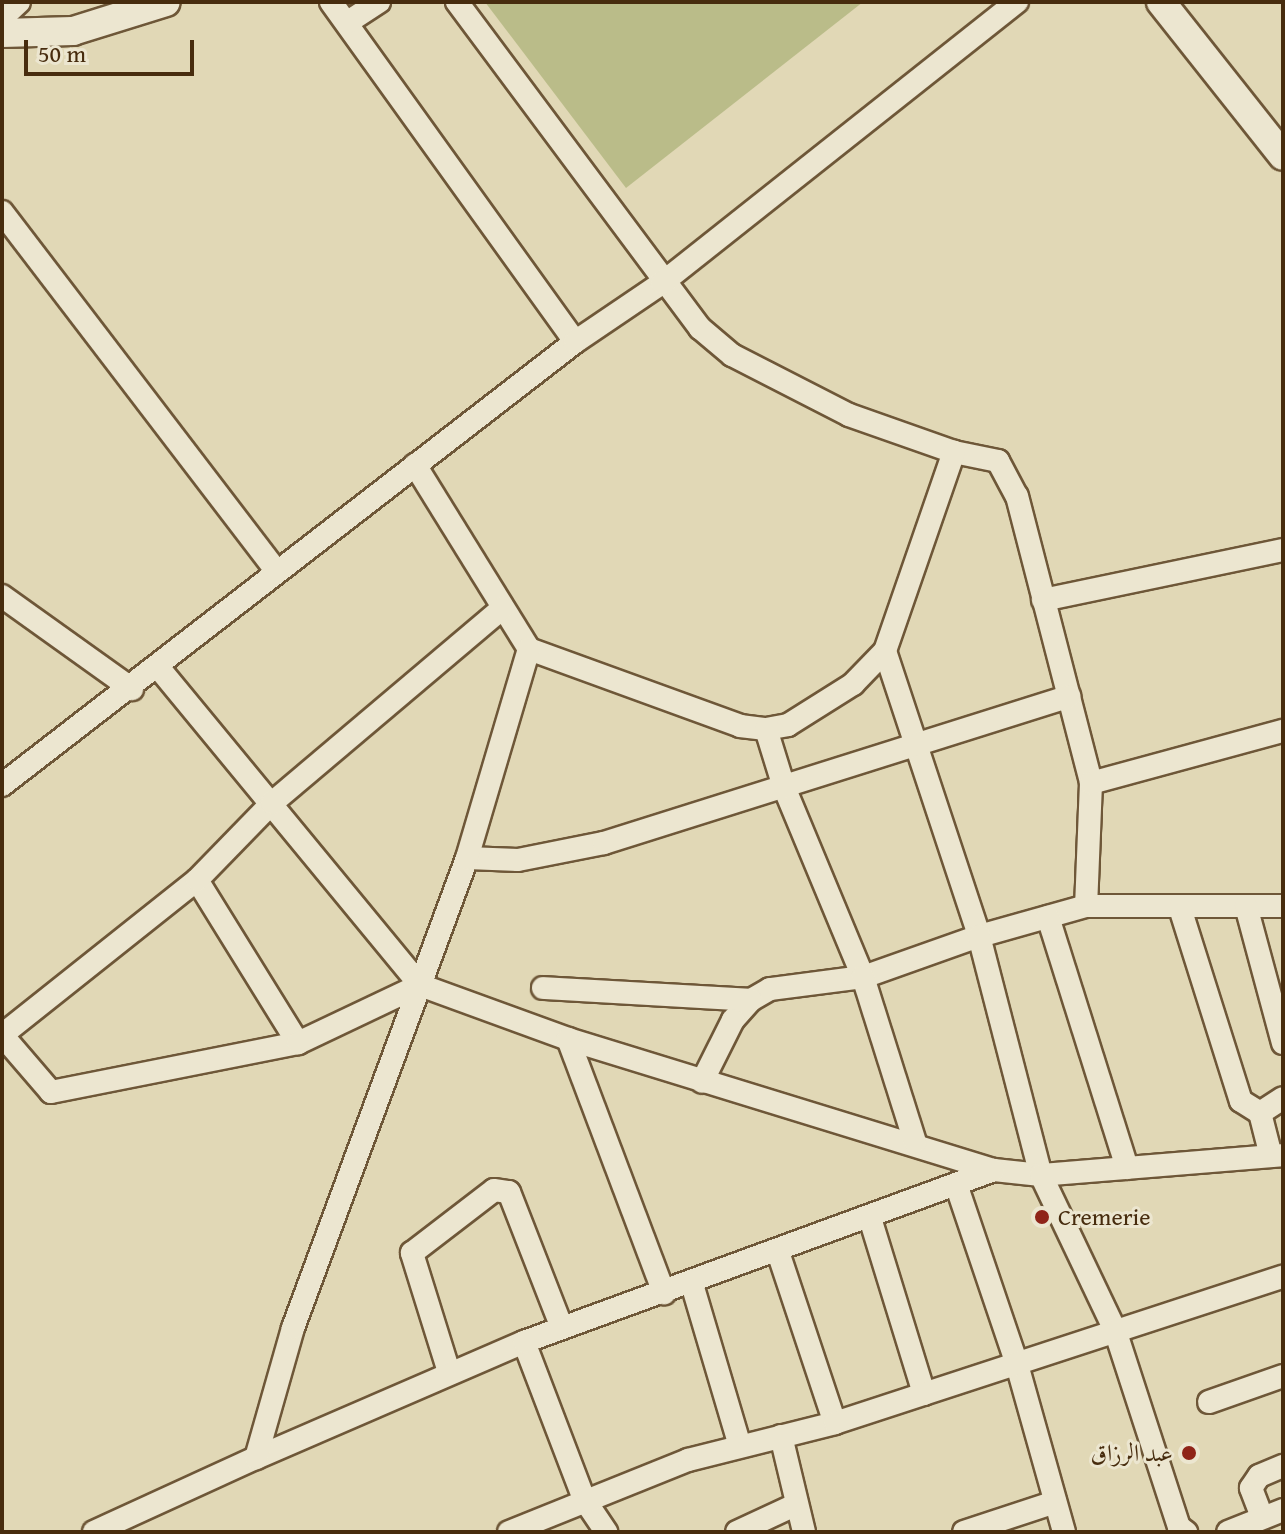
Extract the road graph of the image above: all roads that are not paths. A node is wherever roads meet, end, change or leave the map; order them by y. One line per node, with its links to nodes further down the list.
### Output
1 (19, 2): 8 (street)
2 (166, 2): 10 (street)
3 (331, 2): 9 (street)
4 (379, 2): 9 (street)
5 (457, 2): 13 (street)
6 (1017, 2): 13 (street)
7 (1161, 2): 11 (street)
8 (2, 18)
9 (348, 22): 14 (street)
10 (2, 33)
11 (1283, 156)
12 (2, 212): 18 (street)
13 (662, 283): 14 (street); 15 (street)
14 (575, 342): 16 (street)
15 (954, 452): 20 (street); 23 (street)
16 (415, 465): 18 (street); 21 (street)
17 (1283, 550): 20 (street)
18 (276, 571): 24 (street)
19 (2, 596): 25 (street)
20 (1043, 600): 26 (street)
21 (503, 608): 22 (street); 33 (street)
22 (529, 649): 27 (street); 34 (street)
23 (885, 651): 27 (street); 29 (street)
24 (158, 667): 25 (street); 33 (street)
25 (132, 689): 31 (street)
26 (1069, 696): 29 (street); 30 (street)
27 (766, 729): 32 (street)
28 (1283, 731): 30 (street)
29 (918, 744): 32 (street); 41 (street)
30 (1091, 783): 36 (street)
31 (2, 785)
32 (784, 787): 34 (street); 42 (street)
33 (272, 803): 35 (street); 43 (street)
34 (467, 858): 43 (street)
35 (197, 880): 46 (street); 48 (street)
36 (1086, 906): 39 (street); 40 (street)
37 (1246, 906): 38 (street); 39 (street); 49 (street)
38 (1283, 906)
39 (1180, 908): 52 (street)
40 (1048, 917): 41 (street); 55 (street)
41 (979, 936): 42 (street); 57 (street)
42 (863, 977): 45 (street); 53 (street)
43 (420, 985): 47 (street); 48 (street); 75 (street)
44 (543, 988): 45 (street)
45 (751, 1000): 50 (street)
46 (2, 1035): 48 (street)
47 (568, 1039): 50 (street); 63 (street)
48 (298, 1043)
49 (1283, 1043)
50 (702, 1082): 53 (street)
51 (1283, 1098): 52 (street)
52 (1260, 1113): 54 (street)
53 (915, 1142): 56 (street)
54 (1277, 1155): 55 (street)
55 (1127, 1168): 57 (street)
56 (994, 1170): 57 (street); 58 (street)
57 (1041, 1175): 65 (street)
58 (956, 1184): 59 (street); 67 (street)
59 (870, 1218): 60 (street); 70 (street)
60 (778, 1252): 62 (street); 72 (street)
61 (1283, 1277): 65 (street)
62 (692, 1284): 63 (street); 74 (street)
63 (664, 1293): 64 (street)
64 (562, 1328): 66 (street); 68 (street)
65 (1115, 1330): 67 (street); 81 (street)
66 (524, 1342): 68 (street); 77 (street)
67 (1016, 1361): 70 (street); 78 (street)
68 (449, 1372): 75 (street)
69 (1283, 1376): 71 (street)
70 (924, 1394): 72 (street)
71 (1209, 1402)
72 (835, 1423): 73 (street)
73 (781, 1436): 74 (street); 79 (street)
74 (740, 1446): 77 (street)
75 (256, 1458): 82 (street)
76 (1283, 1466): 80 (street)
77 (584, 1499): 83 (street); 84 (street)
78 (1055, 1502): 87 (street); 88 (street)
79 (797, 1504): 85 (street); 86 (street)
80 (1272, 1514): 89 (street)
81 (1177, 1530)
82 (94, 1532)
83 (509, 1532)
84 (606, 1532)
85 (737, 1532)
86 (804, 1532)
87 (964, 1532)
88 (1064, 1532)
89 (1228, 1532)

